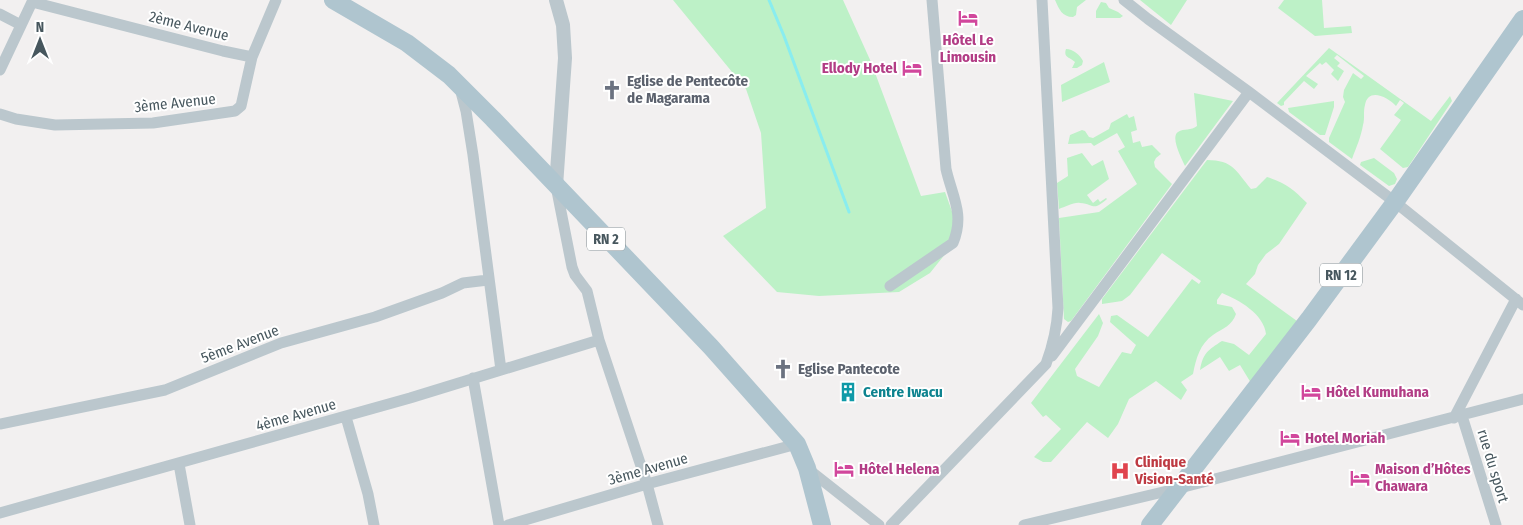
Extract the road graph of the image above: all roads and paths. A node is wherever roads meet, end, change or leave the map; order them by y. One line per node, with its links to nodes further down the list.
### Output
1 (276, 0): 11 (street, 3ème Avenue)
2 (333, 0): 13 (main road, RN 2)
3 (556, 0): 16 (street)
4 (932, 0): 19 (street)
5 (1042, 0): 22 (street)
6 (1124, 0): 14 (street)
7 (32, 1): 10 (street); 11 (street, 2ème Avenue)
8 (0, 14): 10 (street)
9 (1523, 19): 17 (main road, RN 12)
10 (21, 24): 12 (street)
11 (252, 57): 15 (street, 3ème Avenue)
12 (0, 70)
13 (460, 86): 16 (main road, RN 2); 18 (street)
14 (1249, 92): 17 (street); 22 (street)
15 (0, 114)
16 (556, 186): 21 (street); 29 (main road, RN 2)
17 (1395, 202): 20 (street); 33 (main road, RN 12)
18 (488, 280): 23 (street); 28 (street, 5ème Avenue)
19 (890, 286)
20 (1519, 302): 27 (street)
21 (600, 340): 23 (street, 4ème Avenue); 32 (street)
22 (1046, 364): 43 (street)
23 (500, 370): 24 (street, 4ème Avenue)
24 (473, 378): 26 (street, 4ème Avenue); 38 (street)
25 (1523, 399): 27 (street)
26 (346, 416): 30 (street, 4ème Avenue); 37 (street)
27 (1458, 417): 33 (street); 46 (street, rue du sport)
28 (0, 424)
29 (797, 444): 31 (main road, RN 2); 32 (street, 3ème Avenue)
30 (178, 464): 34 (street, 4ème Avenue); 36 (street)
31 (807, 468): 41 (main road, RN 2); 42 (street)
32 (647, 484): 39 (street, 3ème Avenue); 40 (street)
33 (1180, 488): 44 (street); 45 (main road, RN 12)
34 (0, 513): 35 (street)
35 (2, 525)
36 (190, 525)
37 (374, 525)
38 (498, 525)
39 (508, 525)
40 (658, 525)
41 (822, 525)
42 (879, 525)
43 (891, 525)
44 (1024, 525)
45 (1150, 525)
46 (1496, 525)

